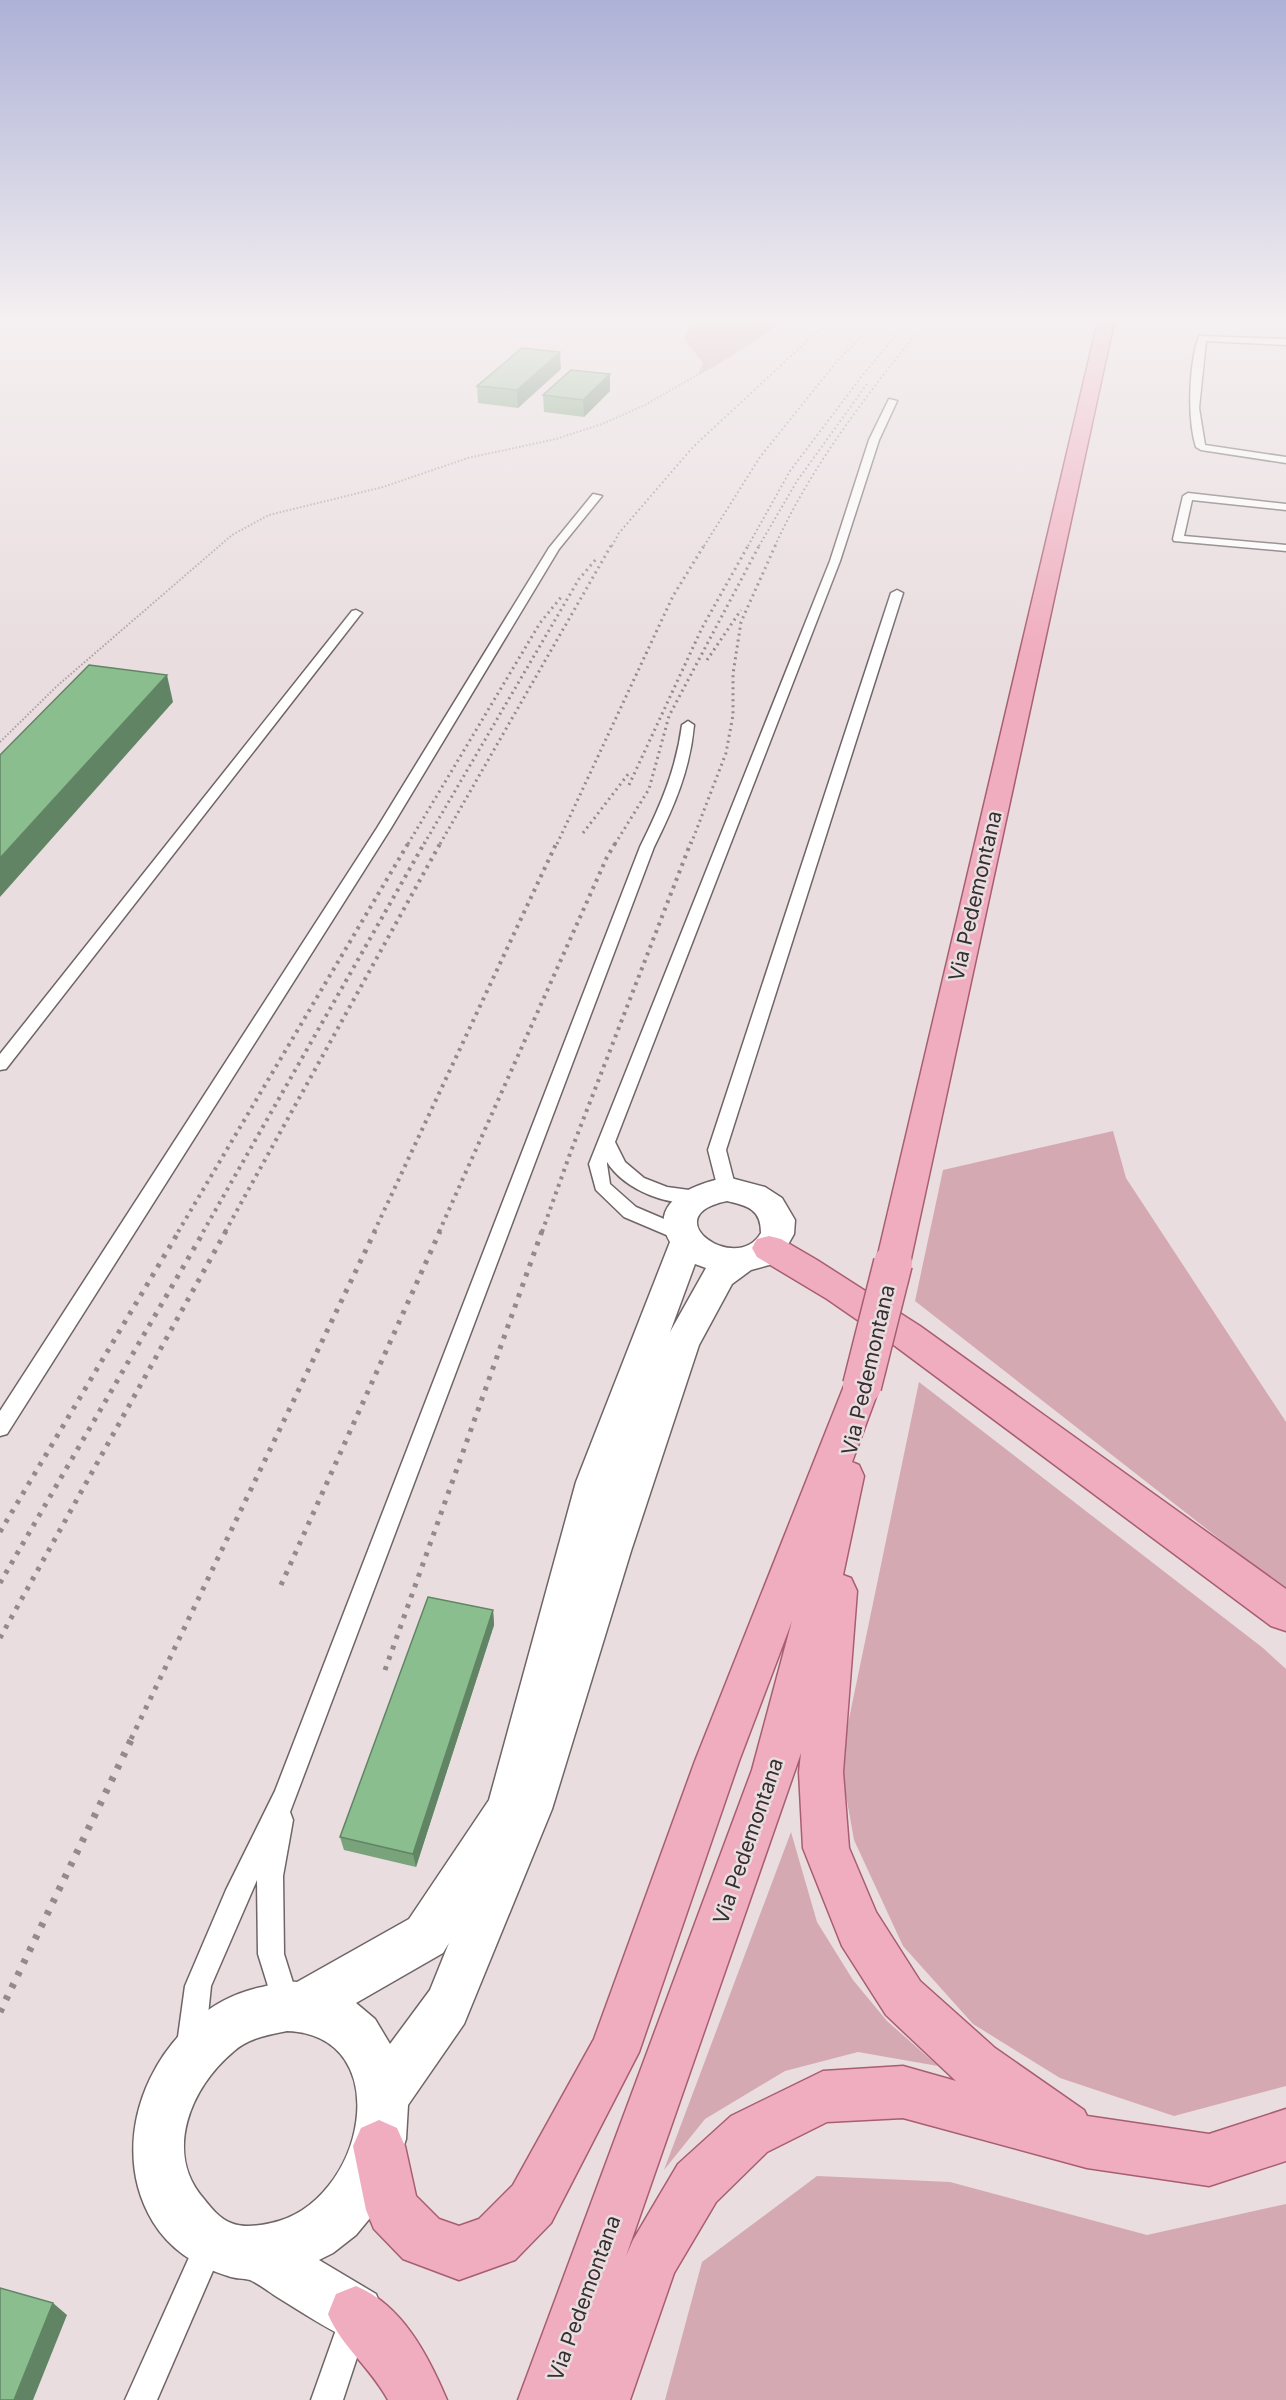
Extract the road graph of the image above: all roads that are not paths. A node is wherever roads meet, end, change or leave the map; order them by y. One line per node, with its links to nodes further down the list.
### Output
1 (879, 429): 14 (lane)
2 (1082, 429): 18 (main road, Via Pedemontana, bridge)
3 (1196, 429): 4 (lane)
4 (1286, 460)
5 (597, 496): 19 (lane)
6 (1286, 507): 7 (lane)
7 (1225, 544): 8 (lane); 9 (lane)
8 (1286, 548)
9 (1286, 553)
10 (897, 593): 15 (lane)
11 (356, 613): 13 (lane)
12 (688, 725): 22 (lane)
13 (0, 1065)
14 (608, 1144): 15 (lane); 16 (lane)
15 (712, 1193): 16 (street); 17 (street)
16 (685, 1238): 17 (street); 23 (street)
17 (754, 1254): 21 (main road); 25 (street)
18 (862, 1386): 20 (main road, Via Pedemontana); 28 (main road)
19 (0, 1428)
20 (850, 1451): 27 (main road); 34 (main road, Via Pedemontana)
21 (1286, 1613)
22 (285, 1796): 23 (lane); 24 (lane)
23 (295, 2006): 24 (street); 25 (street)
24 (189, 2061): 29 (street)
25 (383, 2097): 28 (street)
26 (1286, 2135): 27 (main road)
27 (1087, 2142): 35 (main road)
28 (379, 2146): 29 (street)
29 (233, 2248): 30 (street); 31 (lane)
30 (357, 2314): 32 (lane); 33 (main road)
31 (141, 2400)
32 (327, 2400)
33 (418, 2400)
34 (547, 2400)
35 (602, 2400)

